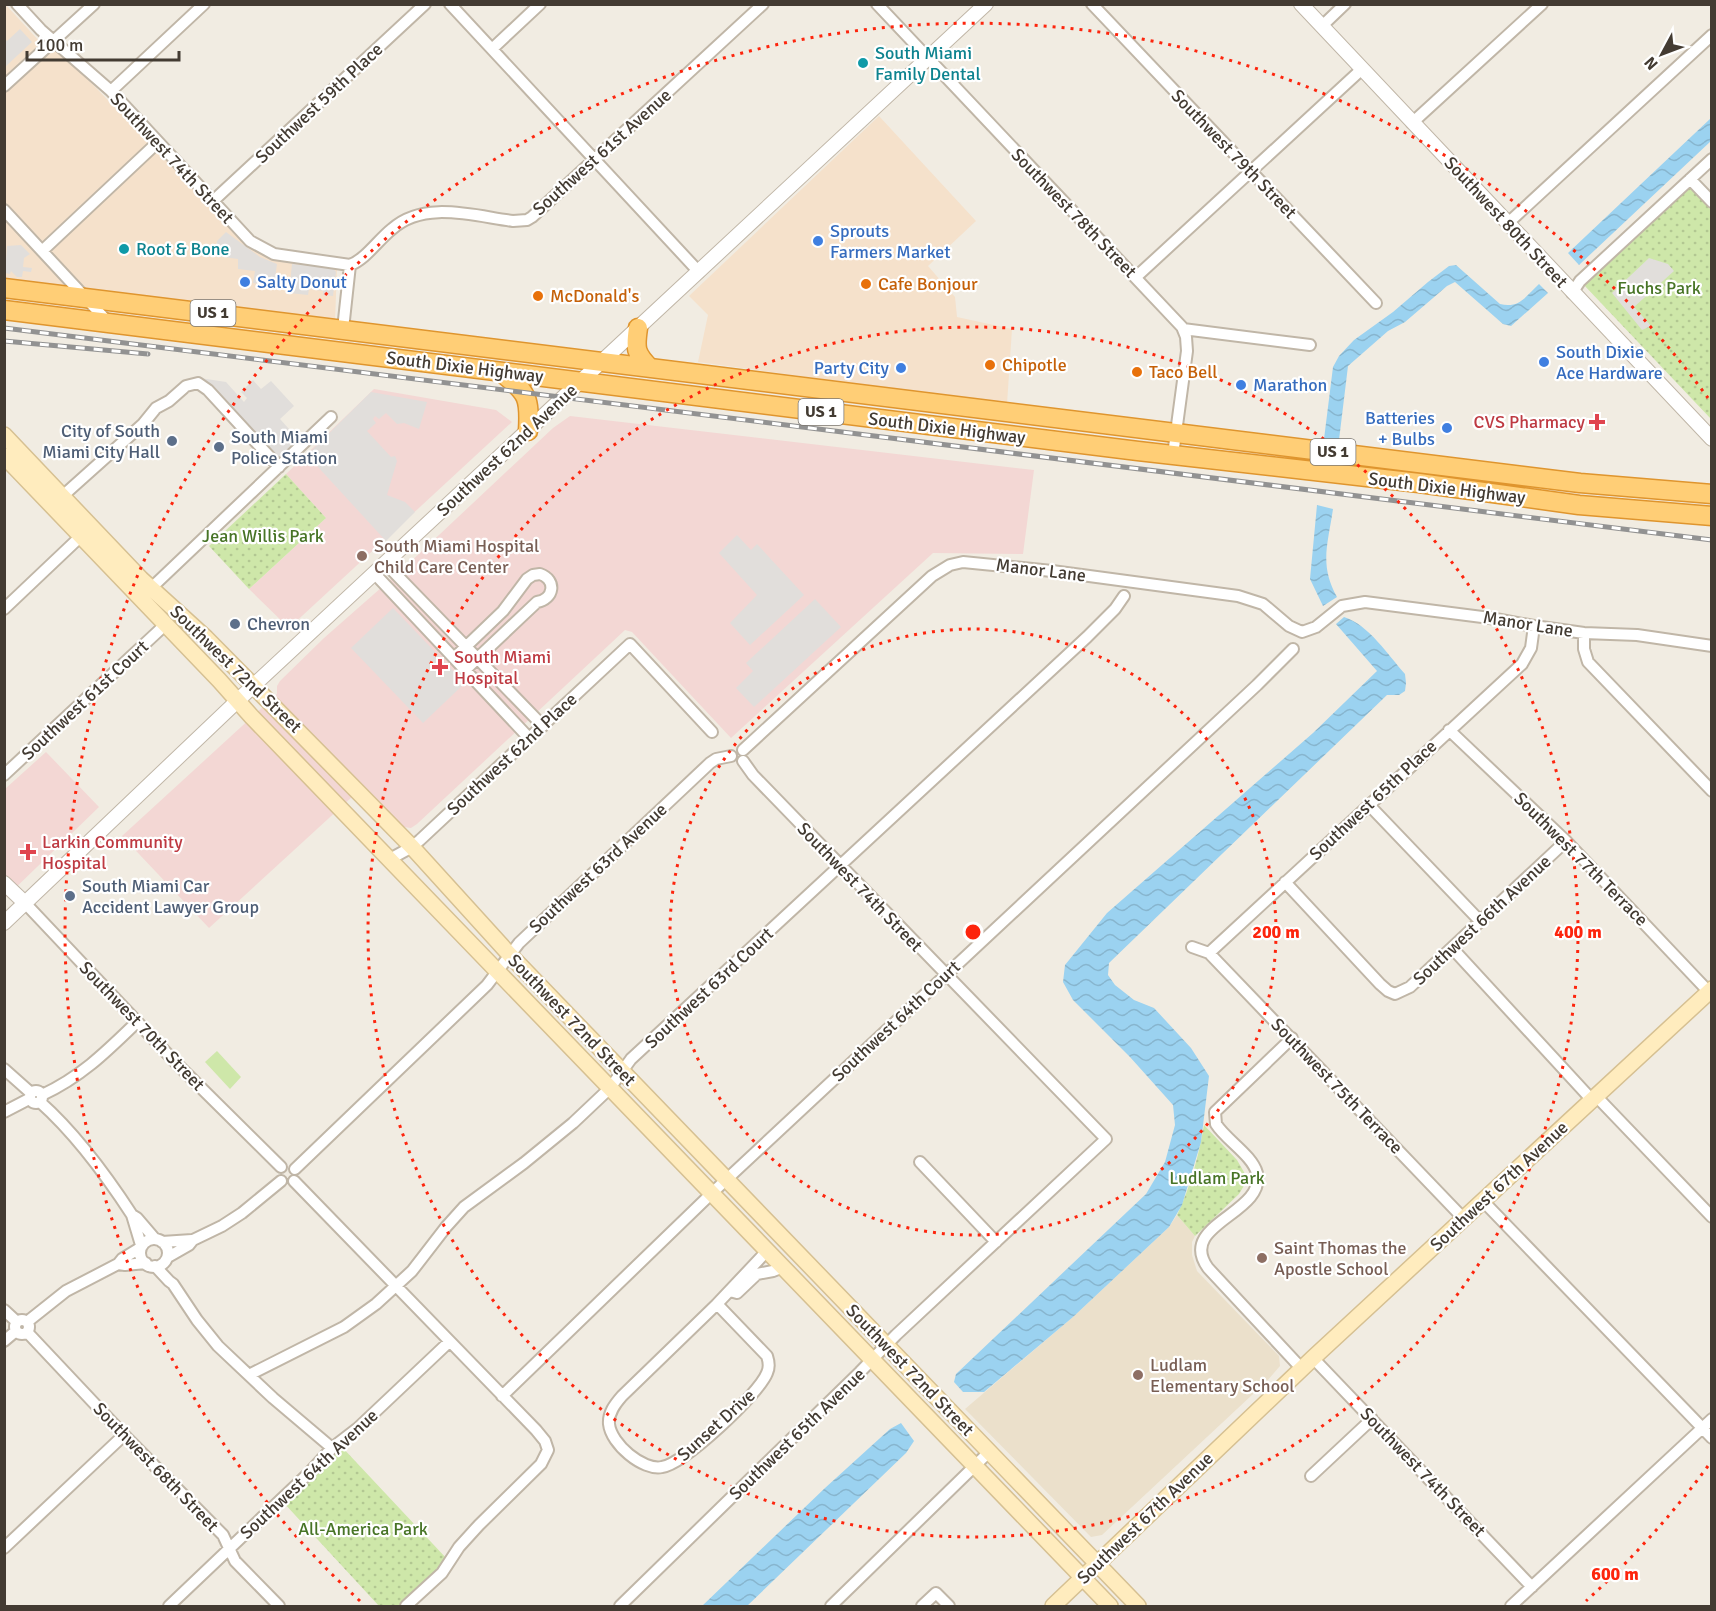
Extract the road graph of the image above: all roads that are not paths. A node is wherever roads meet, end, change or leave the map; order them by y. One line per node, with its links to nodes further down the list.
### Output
1 (17, 4): 16 (street, Southwest 74th Street)
2 (94, 4): 16 (street)
3 (204, 4): 21 (street)
4 (425, 4): 28 (street, Southwest 59th Place)
5 (450, 4): 17 (street)
6 (540, 4): 17 (street)
7 (763, 4): 25 (street, Southwest 61st Avenue)
8 (876, 4): 18 (street, Southwest 78th Street)
9 (986, 4): 18 (street, Southwest 62nd Avenue)
10 (1092, 4): 26 (street, Southwest 79th Street)
11 (1301, 4): 14 (street, Southwest 80th Street)
12 (1346, 4): 14 (street)
13 (1542, 4): 22 (street)
14 (1322, 26): 19 (street, Southwest 80th Street)
15 (1712, 35): 31 (street)
16 (54, 41): 20 (street); 21 (street, Southwest 74th Street)
17 (492, 49): 25 (street)
18 (927, 59): 34 (street, Southwest 62nd Avenue); 35 (street, Southwest 78th Street)
19 (1362, 69): 22 (street, Southwest 80th Street); 26 (street)
20 (4, 86)
21 (111, 91): 23 (street, Southwest 74th Street)
22 (1412, 123): 31 (street, Southwest 80th Street)
23 (158, 142): 28 (street, Southwest 74th Street); 32 (street)
24 (1712, 159): 27 (street)
25 (596, 160): 33 (street, Southwest 61st Avenue); 34 (street)
26 (1251, 171): 35 (street); 39 (street, Southwest 79th Street)
27 (1690, 179): 29 (street); 37 (street)
28 (213, 201): 33 (street, Southwest 74th Street)
29 (1712, 202)
30 (4, 210): 32 (street)
31 (1507, 224): 37 (street, Southwest 80th Street)
32 (42, 251): 38 (street)
33 (350, 265): 43 (street)
34 (699, 272): 42 (street, Southwest 62nd Avenue)
35 (1136, 277): 44 (street, Southwest 78th Street)
36 (4, 288): 38 (highway, South Dixie Highway / US 1)
37 (1572, 292): 56 (street, Southwest 80th Street)
38 (83, 297): 41 (street); 43 (highway, South Dixie Highway / US 1)
39 (1376, 303)
40 (4, 310): 41 (highway, South Dixie Highway / US 1)
41 (108, 322): 46 (highway, South Dixie Highway / US 1)
42 (638, 328): 48 (street, Southwest 62nd Avenue); 49 (highway)
43 (344, 329): 46 (highway); 47 (highway); 48 (highway, South Dixie Highway / US 1)
44 (1183, 329): 45 (street); 54 (street)
45 (1310, 345)
46 (308, 348): 47 (highway, South Dixie Highway / US 1)
47 (365, 355): 50 (highway, South Dixie Highway / US 1)
48 (602, 362): 49 (highway, South Dixie Highway / US 1); 51 (street, Southwest 62nd Avenue)
49 (650, 368): 54 (highway, South Dixie Highway / US 1)
50 (500, 372): 51 (highway, South Dixie Highway / US 1); 53 (highway)
51 (582, 382): 53 (street, Southwest 62nd Avenue); 57 (highway, South Dixie Highway / US 1)
52 (331, 417): 59 (street)
53 (528, 431): 66 (street, Southwest 62nd Avenue)
54 (1175, 433): 57 (street); 60 (highway, South Dixie Highway / US 1)
55 (4, 435): 63 (main road, Southwest 72nd Street)
56 (1712, 439)
57 (1173, 455): 61 (highway, South Dixie Highway / US 1)
58 (4, 456): 63 (main road, Southwest 72nd Street)
59 (279, 467): 63 (street); 70 (street)
60 (1491, 472): 61 (highway); 62 (highway, South Dixie Highway / US 1)
61 (1419, 483): 64 (highway, South Dixie Highway / US 1)
62 (1712, 494)
63 (57, 502): 65 (main road, Southwest 72nd Street); 70 (main road, Southwest 72nd Street)
64 (1712, 516)
65 (80, 537): 70 (main road, Southwest 72nd Street); 73 (street)
66 (385, 563): 68 (street, Southwest 62nd Avenue); 78 (street)
67 (950, 565): 75 (street, Manor Lane); 89 (street, Southwest 63rd Avenue)
68 (374, 573): 80 (street); 83 (street, Southwest 62nd Avenue)
69 (524, 585): 72 (street); 72 (street); 78 (street)
70 (145, 594): 74 (main road, Southwest 72nd Street); 83 (main road, Southwest 72nd Street)
71 (1124, 596): 98 (street, Southwest 63rd Court)
72 (537, 602): 81 (street)
73 (4, 609)
74 (166, 624): 84 (main road, Southwest 72nd Street); 92 (street, Southwest 61st Court)
75 (1534, 626): 76 (street, Manor Lane); 86 (street, Southwest 65th Place)
76 (1584, 633): 77 (street, Manor Lane); 93 (street)
77 (1712, 646)
78 (466, 647): 80 (street); 81 (street)
79 (1293, 649): 109 (street, Southwest 64th Court)
80 (454, 658): 82 (street)
81 (477, 658): 82 (street); 85 (street)
82 (465, 670): 88 (street)
83 (253, 686): 84 (street, Southwest 62nd Avenue); 96 (main road, Southwest 72nd Street)
84 (237, 701): 97 (main road, Southwest 72nd Street); 101 (street, Southwest 62nd Avenue)
85 (543, 726): 87 (street, Southwest 62nd Place); 88 (street, Southwest 62nd Place)
86 (1449, 730): 94 (street, Southwest 65th Place); 95 (street, Southwest 77th Terrace)
87 (712, 732)
88 (530, 738): 96 (street, Southwest 62nd Place)
89 (743, 750): 90 (street, Southwest 63rd Avenue); 91 (street)
90 (731, 756): 91 (street); 107 (street, Southwest 63rd Avenue)
91 (743, 761): 98 (street, Southwest 74th Street)
92 (4, 776)
93 (1712, 791)
94 (1369, 805): 99 (street, Southwest 65th Place); 102 (street)
95 (1566, 841): 102 (street, Southwest 66th Avenue); 110 (street, Southwest 77th Terrace)
96 (412, 848): 97 (street, Southwest 62nd Place); 107 (main road, Southwest 72nd Street)
97 (390, 859): 108 (main road, Southwest 72nd Street)
98 (840, 867): 109 (street, Southwest 74th Street); 114 (street, Southwest 63rd Court)
99 (1286, 882): 105 (street, Southwest 66th Avenue); 106 (street, Southwest 65th Place)
100 (4, 883): 101 (street, Southwest 70th Street)
101 (26, 903): 103 (street, Southwest 62nd Avenue); 111 (street, Southwest 70th Street)
102 (1480, 921): 105 (street, Southwest 66th Avenue)
103 (4, 923)
104 (1192, 947): 106 (street)
105 (1452, 948): 117 (street)
106 (1209, 953): 112 (street, Southwest 75th Terrace)
107 (510, 955): 108 (street, Southwest 63rd Avenue); 114 (main road, Southwest 72nd Street)
108 (498, 972): 115 (main road, Southwest 72nd Street); 122 (street, Southwest 63rd Avenue)
109 (946, 975): 119 (street, Southwest 74th Street); 123 (street, Southwest 64th Court)
110 (1709, 994): 117 (main road, Southwest 67th Avenue)
111 (137, 1022): 116 (street); 121 (street, Southwest 70th Street)
112 (1292, 1038): 130 (street, Southwest 75th Terrace); 151 (street)
113 (4, 1069): 116 (street)
114 (622, 1072): 115 (street, Southwest 63rd Court); 123 (main road, Southwest 72nd Street)
115 (610, 1088): 126 (main road, Southwest 72nd Street); 141 (street, Southwest 63rd Court)
116 (35, 1097): 118 (street); 128 (street)
117 (1594, 1098): 127 (main road, Southwest 67th Avenue); 129 (street)
118 (4, 1112)
119 (1106, 1139): 133 (street, Southwest 65th Avenue)
120 (920, 1162): 133 (street)
121 (281, 1167): 122 (street); 124 (street)
122 (295, 1169): 125 (street)
123 (726, 1179): 126 (street, Southwest 64th Court); 148 (main road, Southwest 72nd Street)
124 (281, 1181): 125 (street); 131 (street)
125 (294, 1181): 141 (street)
126 (712, 1193): 135 (main road, Southwest 72nd Street); 153 (street, Southwest 64th Court)
127 (1483, 1201): 130 (main road, Southwest 67th Avenue); 156 (street)
128 (132, 1215): 132 (street); 134 (street)
129 (1712, 1217)
130 (1464, 1219): 149 (main road, Southwest 67th Avenue)
131 (192, 1240): 132 (street); 136 (street)
132 (159, 1241): 134 (street); 136 (street)
133 (996, 1242): 148 (street, Southwest 65th Avenue)
134 (141, 1246): 137 (street); 138 (street)
135 (767, 1251): 139 (main road, Southwest 72nd Street); 142 (street)
136 (167, 1259): 138 (street); 140 (street)
137 (118, 1264): 138 (street); 145 (street)
138 (150, 1265): 140 (street)
139 (783, 1267): 142 (street); 150 (main road, Southwest 72nd Street)
140 (173, 1284): 152 (street)
141 (395, 1286): 147 (street); 152 (street, Southwest 63rd Court)
142 (730, 1291): 143 (street, Sunset Drive)
143 (717, 1304): 143 (street, Sunset Drive)
144 (4, 1310): 145 (street, Southwest 68th Street)
145 (22, 1327): 146 (street); 157 (street, Southwest 68th Street)
146 (4, 1341)
147 (449, 1342): 153 (street); 159 (street, Southwest 64th Avenue)
148 (886, 1346): 150 (street, Southwest 65th Avenue); 160 (main road, Southwest 72nd Street)
149 (1313, 1358): 151 (main road, Southwest 67th Avenue); 154 (street, Southwest 74th Street)
150 (872, 1360): 161 (main road, Southwest 72nd Street); 171 (street, Southwest 65th Avenue)
151 (1302, 1369): 165 (main road, Southwest 67th Avenue)
152 (249, 1375): 159 (street)
153 (502, 1396): 170 (street)
154 (1372, 1419): 162 (street); 167 (street, Southwest 74th Street)
155 (1712, 1419): 156 (street)
156 (1702, 1428): 158 (street); 167 (street)
157 (124, 1435): 163 (street); 164 (street, Southwest 68th Street)
158 (1712, 1438)
159 (332, 1448): 164 (street, Southwest 64th Avenue)
160 (989, 1452): 161 (street); 165 (main road, Southwest 72nd Street)
161 (975, 1466): 166 (main road, Southwest 72nd Street); 172 (street)
162 (1311, 1476)
163 (4, 1548)
164 (229, 1548): 168 (street, Southwest 64th Avenue); 169 (street, Southwest 68th Street)
165 (1097, 1564): 166 (main road, Southwest 67th Avenue); 177 (main road, Southwest 72nd Street)
166 (1082, 1578): 175 (main road, Southwest 67th Avenue); 176 (main road, Southwest 72nd Street)
167 (1532, 1587): 178 (street)
168 (169, 1606)
169 (279, 1606)
170 (406, 1606)
171 (620, 1606)
172 (831, 1606)
173 (922, 1606): 174 (street)
174 (949, 1606)
175 (1053, 1606)
176 (1110, 1606)
177 (1138, 1606)
178 (1511, 1606)

